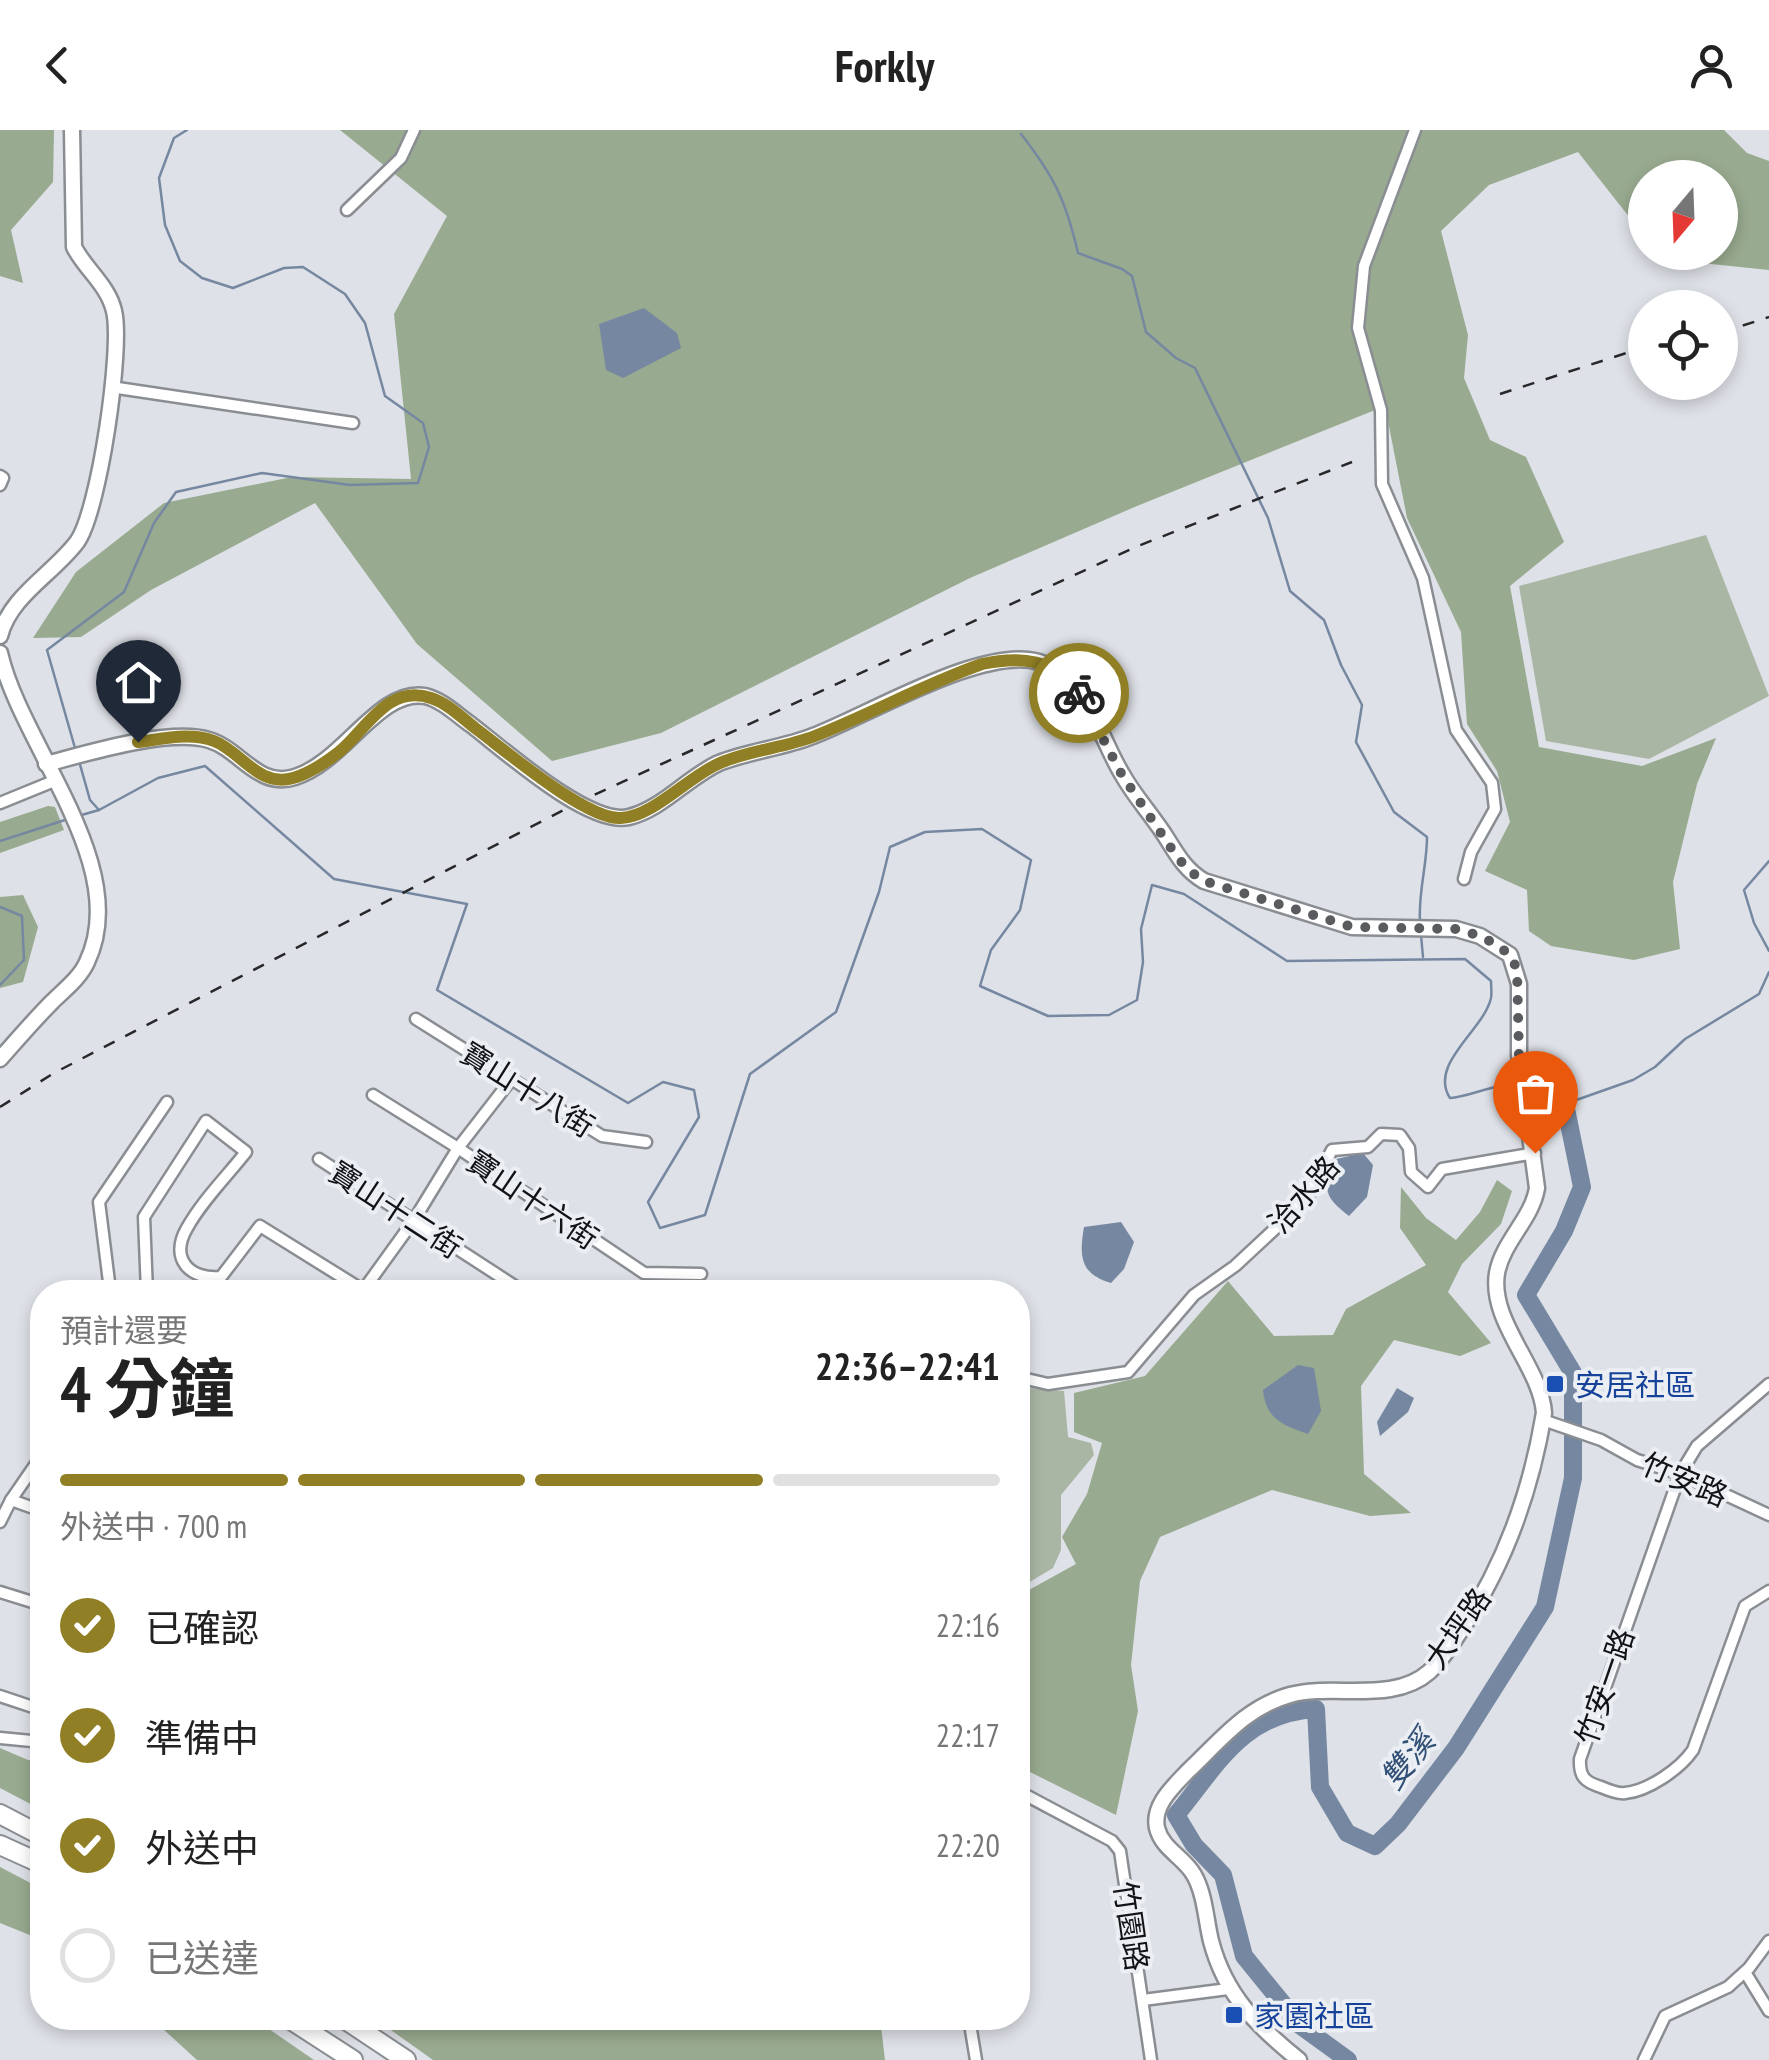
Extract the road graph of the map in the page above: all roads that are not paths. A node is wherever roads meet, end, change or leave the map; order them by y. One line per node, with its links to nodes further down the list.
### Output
1 (72, 130): 5 (street)
2 (414, 130): 4 (street)
3 (1415, 130): 14 (street)
4 (347, 210)
5 (111, 388): 6 (street); 9 (street)
6 (353, 423)
7 (0, 476): 8 (street)
8 (0, 485)
9 (0, 636)
10 (0, 653): 11 (street)
11 (46, 764): 12 (street); 22 (street, 大坪路)
12 (54, 781): 13 (street); 16 (street)
13 (0, 803)
14 (1464, 879)
15 (416, 1019): 17 (street, 寶山十八街)
16 (0, 1058)
17 (510, 1080): 20 (street, 寶山十八街); 21 (street)
18 (373, 1095): 21 (street, 寶山十六街)
19 (167, 1102): 26 (street)
20 (646, 1142)
21 (458, 1148): 24 (street); 25 (street, 寶山十六街)
22 (1535, 1153): 31 (street, 洽水路); 33 (street, 大坪路)
23 (318, 1159): 24 (street, 寶山十二街)
24 (414, 1220): 29 (street); 30 (street, 寶山十二街)
25 (701, 1274)
26 (108, 1280)
27 (147, 1280): 28 (street)
28 (345, 1280)
29 (372, 1280)
30 (506, 1280)
31 (1030, 1380)
32 (1769, 1384): 35 (street)
33 (1543, 1420): 35 (street, 竹安路); 54 (street, 大坪路)
34 (30, 1472): 36 (street)
35 (1680, 1474): 38 (street, 竹安路); 41 (street, 竹安一路)
36 (11, 1500): 37 (street); 39 (street)
37 (30, 1507)
38 (1769, 1515)
39 (0, 1522)
40 (0, 1592): 42 (street)
41 (1769, 1592)
42 (30, 1601)
43 (0, 1696): 44 (street)
44 (30, 1706)
45 (0, 1738): 46 (street)
46 (30, 1741)
47 (1030, 1797): 55 (street, 竹園路)
48 (0, 1814): 49 (highway)
49 (30, 1830)
50 (0, 1845): 51 (highway)
51 (30, 1859)
52 (1769, 1941): 53 (street)
53 (1745, 1972): 56 (street); 65 (street)
54 (1228, 1989): 55 (street); 64 (street, 大坪路)
55 (1143, 2000): 63 (street, 竹園路)
56 (1769, 2010)
57 (307, 2030): 60 (highway)
58 (362, 2030): 61 (highway)
59 (971, 2030): 62 (street)
60 (353, 2060)
61 (406, 2060)
62 (976, 2060)
63 (1150, 2060)
64 (1299, 2060)
65 (1644, 2060)

